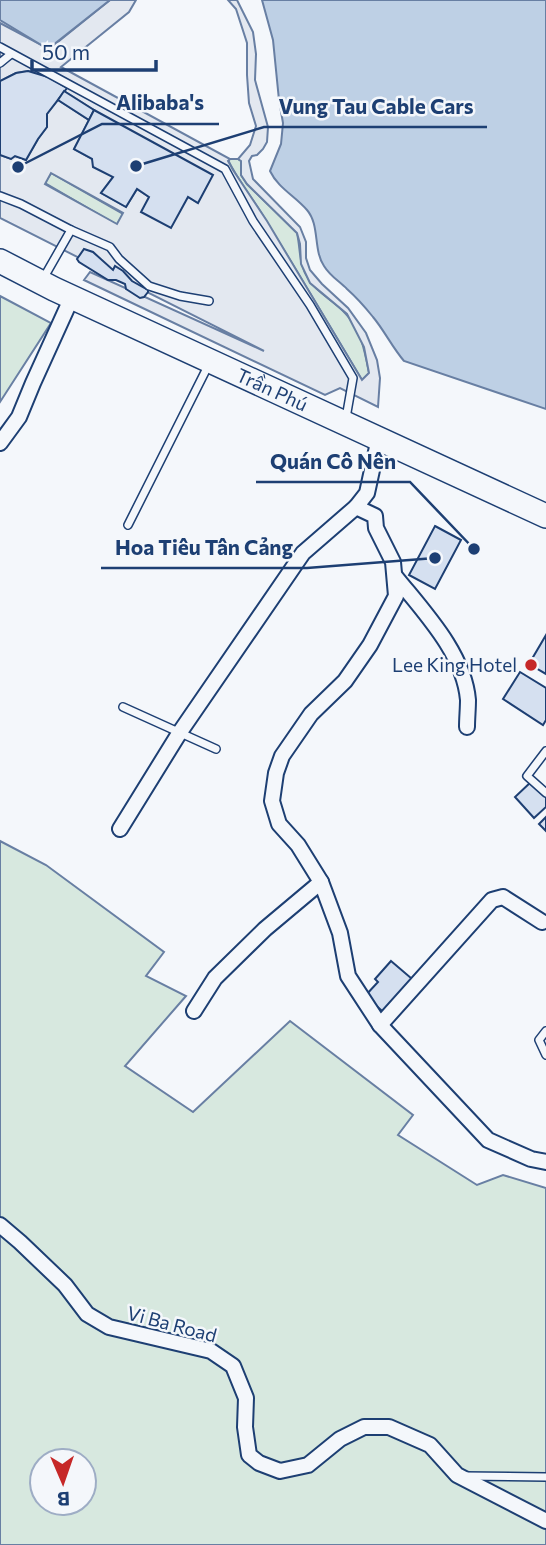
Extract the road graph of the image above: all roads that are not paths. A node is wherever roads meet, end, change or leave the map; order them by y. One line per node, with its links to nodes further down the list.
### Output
1 (0, 47): 2 (lane)
2 (11, 54): 3 (lane); 11 (lane)
3 (0, 63)
4 (0, 196): 5 (lane)
5 (71, 230): 7 (lane); 9 (lane)
6 (0, 261): 7 (main road, Trần Phú)
7 (41, 282): 8 (main road, Trần Phú)
8 (72, 297): 10 (main road, Trần Phú); 13 (street)
9 (209, 301)
10 (211, 360): 11 (main road, Trần Phú); 16 (lane)
11 (346, 423): 12 (main road, Trần Phú)
12 (379, 438): 14 (street); 15 (main road, Trần Phú)
13 (0, 443)
14 (356, 507): 17 (street); 20 (street)
15 (546, 516)
16 (128, 525)
17 (394, 575): 19 (street); 25 (street)
18 (123, 707): 20 (lane)
19 (467, 727)
20 (180, 732): 21 (lane); 24 (street)
21 (216, 749)
22 (546, 751): 23 (lane)
23 (546, 793)
24 (120, 829)
25 (321, 882): 27 (street); 28 (street)
26 (542, 922): 28 (street)
27 (194, 1011)
28 (380, 1025): 31 (street)
29 (546, 1031): 30 (lane)
30 (546, 1055)
31 (546, 1162)
32 (0, 1225): 33 (street, Vi Ba Road)
33 (457, 1475): 34 (lane); 35 (street, Vi Ba Road)
34 (546, 1477)
35 (546, 1521)

